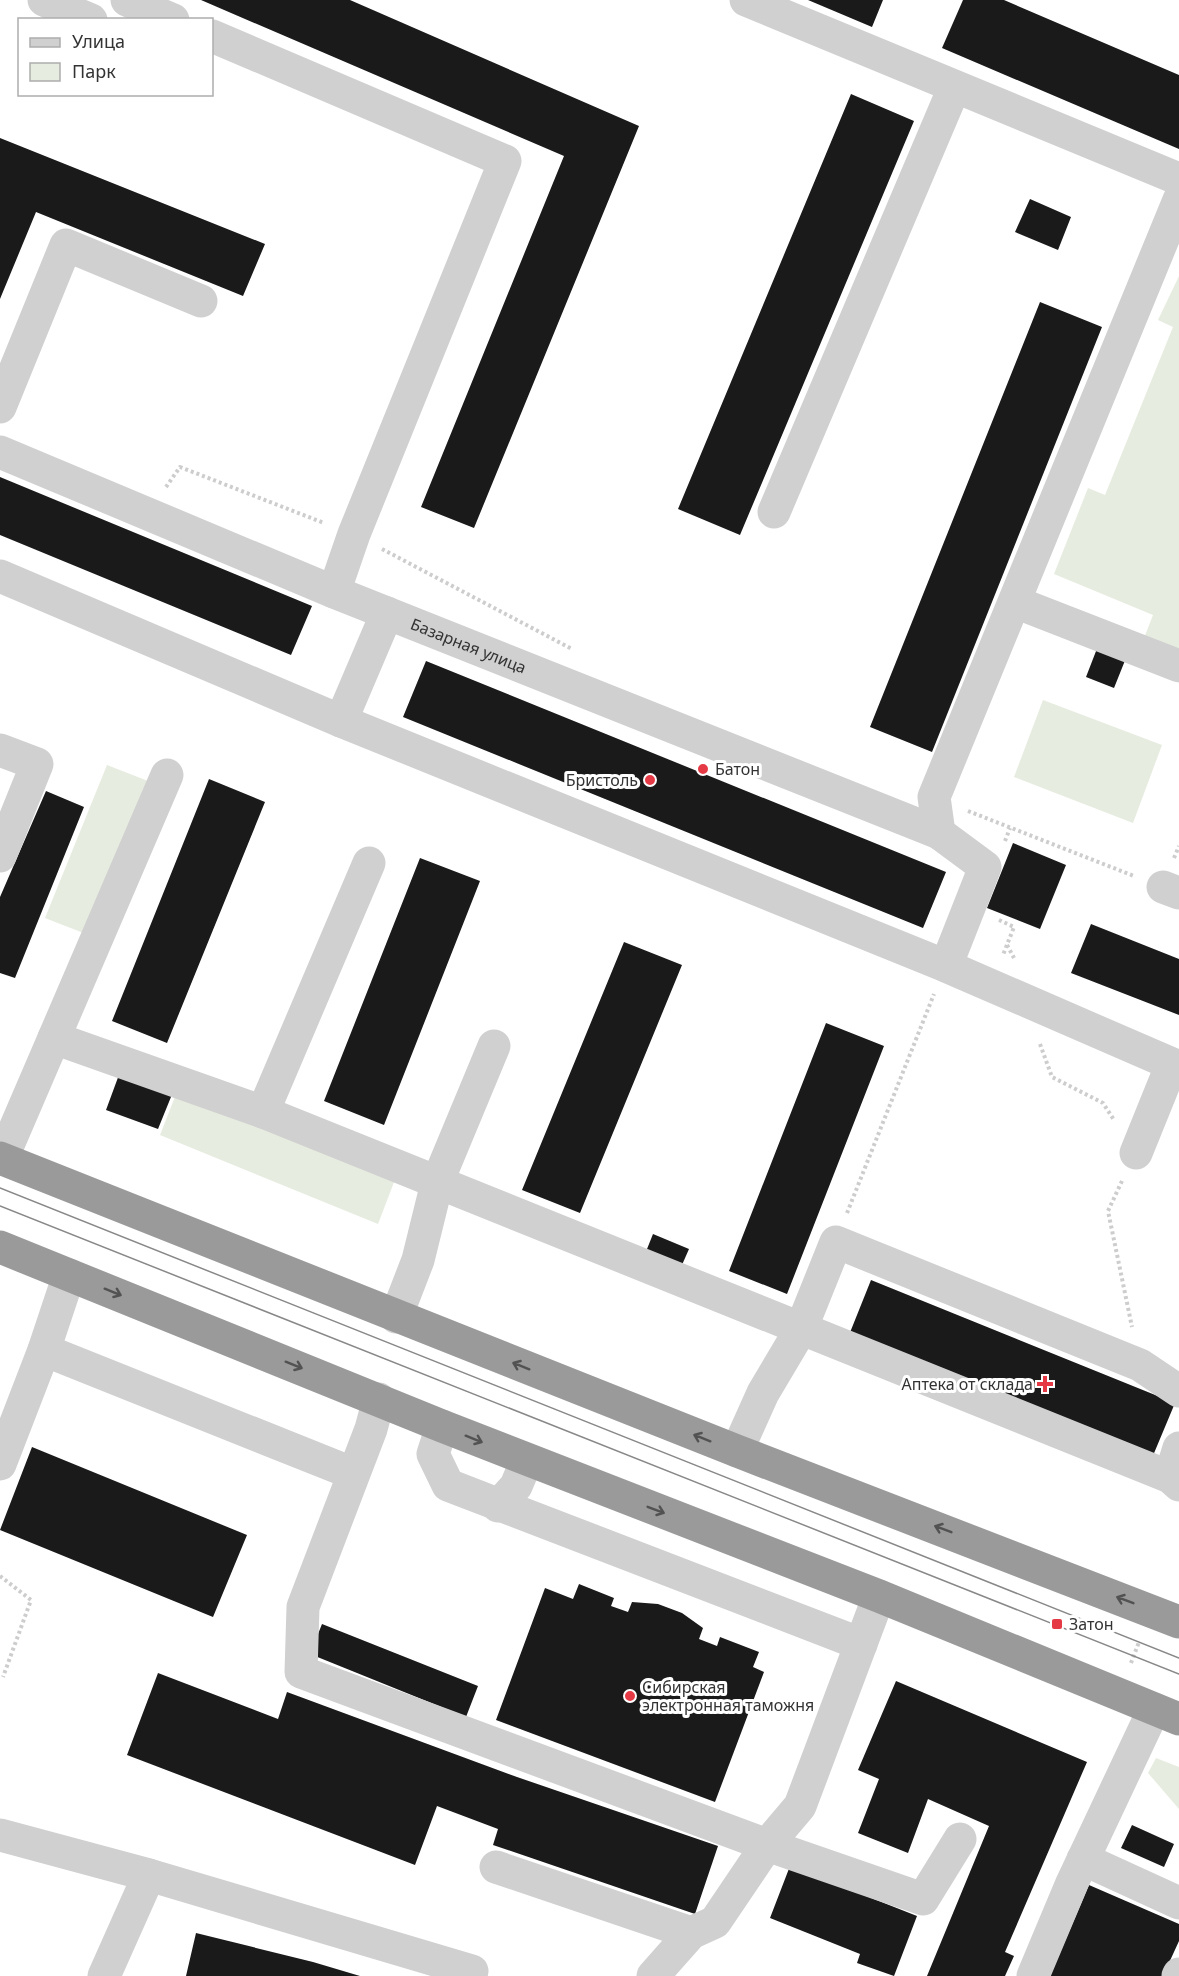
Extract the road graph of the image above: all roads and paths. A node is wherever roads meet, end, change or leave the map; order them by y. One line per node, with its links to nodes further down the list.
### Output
1 (44, 0): 5 (street)
2 (104, 0): 6 (street)
3 (127, 0): 7 (street)
4 (746, 0): 9 (street)
5 (86, 18)
6 (97, 18)
7 (168, 18)
8 (213, 36): 17 (street)
9 (954, 88): 10 (street); 16 (street)
10 (1179, 179)
11 (1179, 200): 20 (street)
12 (201, 302): 13 (street)
13 (0, 407)
14 (0, 452): 19 (street, Базарная улица)
15 (155, 484): 17 (path)
16 (774, 512)
17 (354, 534): 19 (street); 22 (path)
18 (0, 576): 24 (street)
19 (334, 592): 21 (street, Базарная улица)
20 (1015, 602): 23 (street); 27 (street)
21 (387, 613): 24 (street); 28 (street, Базарная улица)
22 (580, 653)
23 (1179, 666)
24 (341, 721): 32 (street)
25 (0, 750): 29 (street)
26 (167, 775): 34 (street)
27 (934, 797): 28 (street); 31 (path)
28 (939, 833): 32 (street, Базарная улица)
29 (0, 856)
30 (369, 862): 36 (street)
31 (1171, 890)
32 (946, 966): 33 (street); 41 (path)
33 (1038, 1006): 37 (path); 37 (street)
34 (54, 1038): 36 (street); 38 (street)
35 (494, 1046): 39 (street)
36 (263, 1112): 39 (street)
37 (1136, 1153)
38 (1, 1158): 44 (highway)
39 (437, 1183): 44 (street); 45 (street)
40 (1108, 1211): 47 (path)
41 (836, 1242): 45 (street); 47 (street)
42 (0, 1246): 43 (highway)
43 (69, 1275): 46 (street); 49 (highway, one-way to 49)
44 (396, 1317): 51 (highway, one-way to 44)
45 (801, 1329): 51 (street); 54 (street)
46 (44, 1350): 53 (street); 55 (street)
47 (1140, 1365): 48 (street)
48 (1179, 1391)
49 (379, 1399): 50 (highway); 55 (street)
50 (442, 1426): 52 (highway, one-way to 52); 56 (street)
51 (737, 1452): 59 (highway, one-way to 51)
52 (527, 1460): 56 (street); 58 (highway, one-way to 58)
53 (0, 1464)
54 (1176, 1470)
55 (352, 1473): 67 (street)
56 (498, 1506): 61 (street)
57 (0, 1576): 63 (path)
58 (879, 1596): 61 (street); 64 (highway)
59 (1179, 1622)
60 (1143, 1632): 62 (path)
61 (861, 1644): 67 (street)
62 (1130, 1668)
63 (3, 1677)
64 (1167, 1714): 68 (street)
65 (0, 1835): 70 (street)
66 (960, 1839): 67 (street)
67 (767, 1845): 72 (street)
68 (1083, 1859): 71 (street); 76 (street)
69 (496, 1867): 72 (street)
70 (149, 1875): 73 (street); 74 (street)
71 (1179, 1903)
72 (691, 1932): 75 (street)
73 (472, 1971)
74 (104, 1976)
75 (653, 1976)
76 (1033, 1976)

